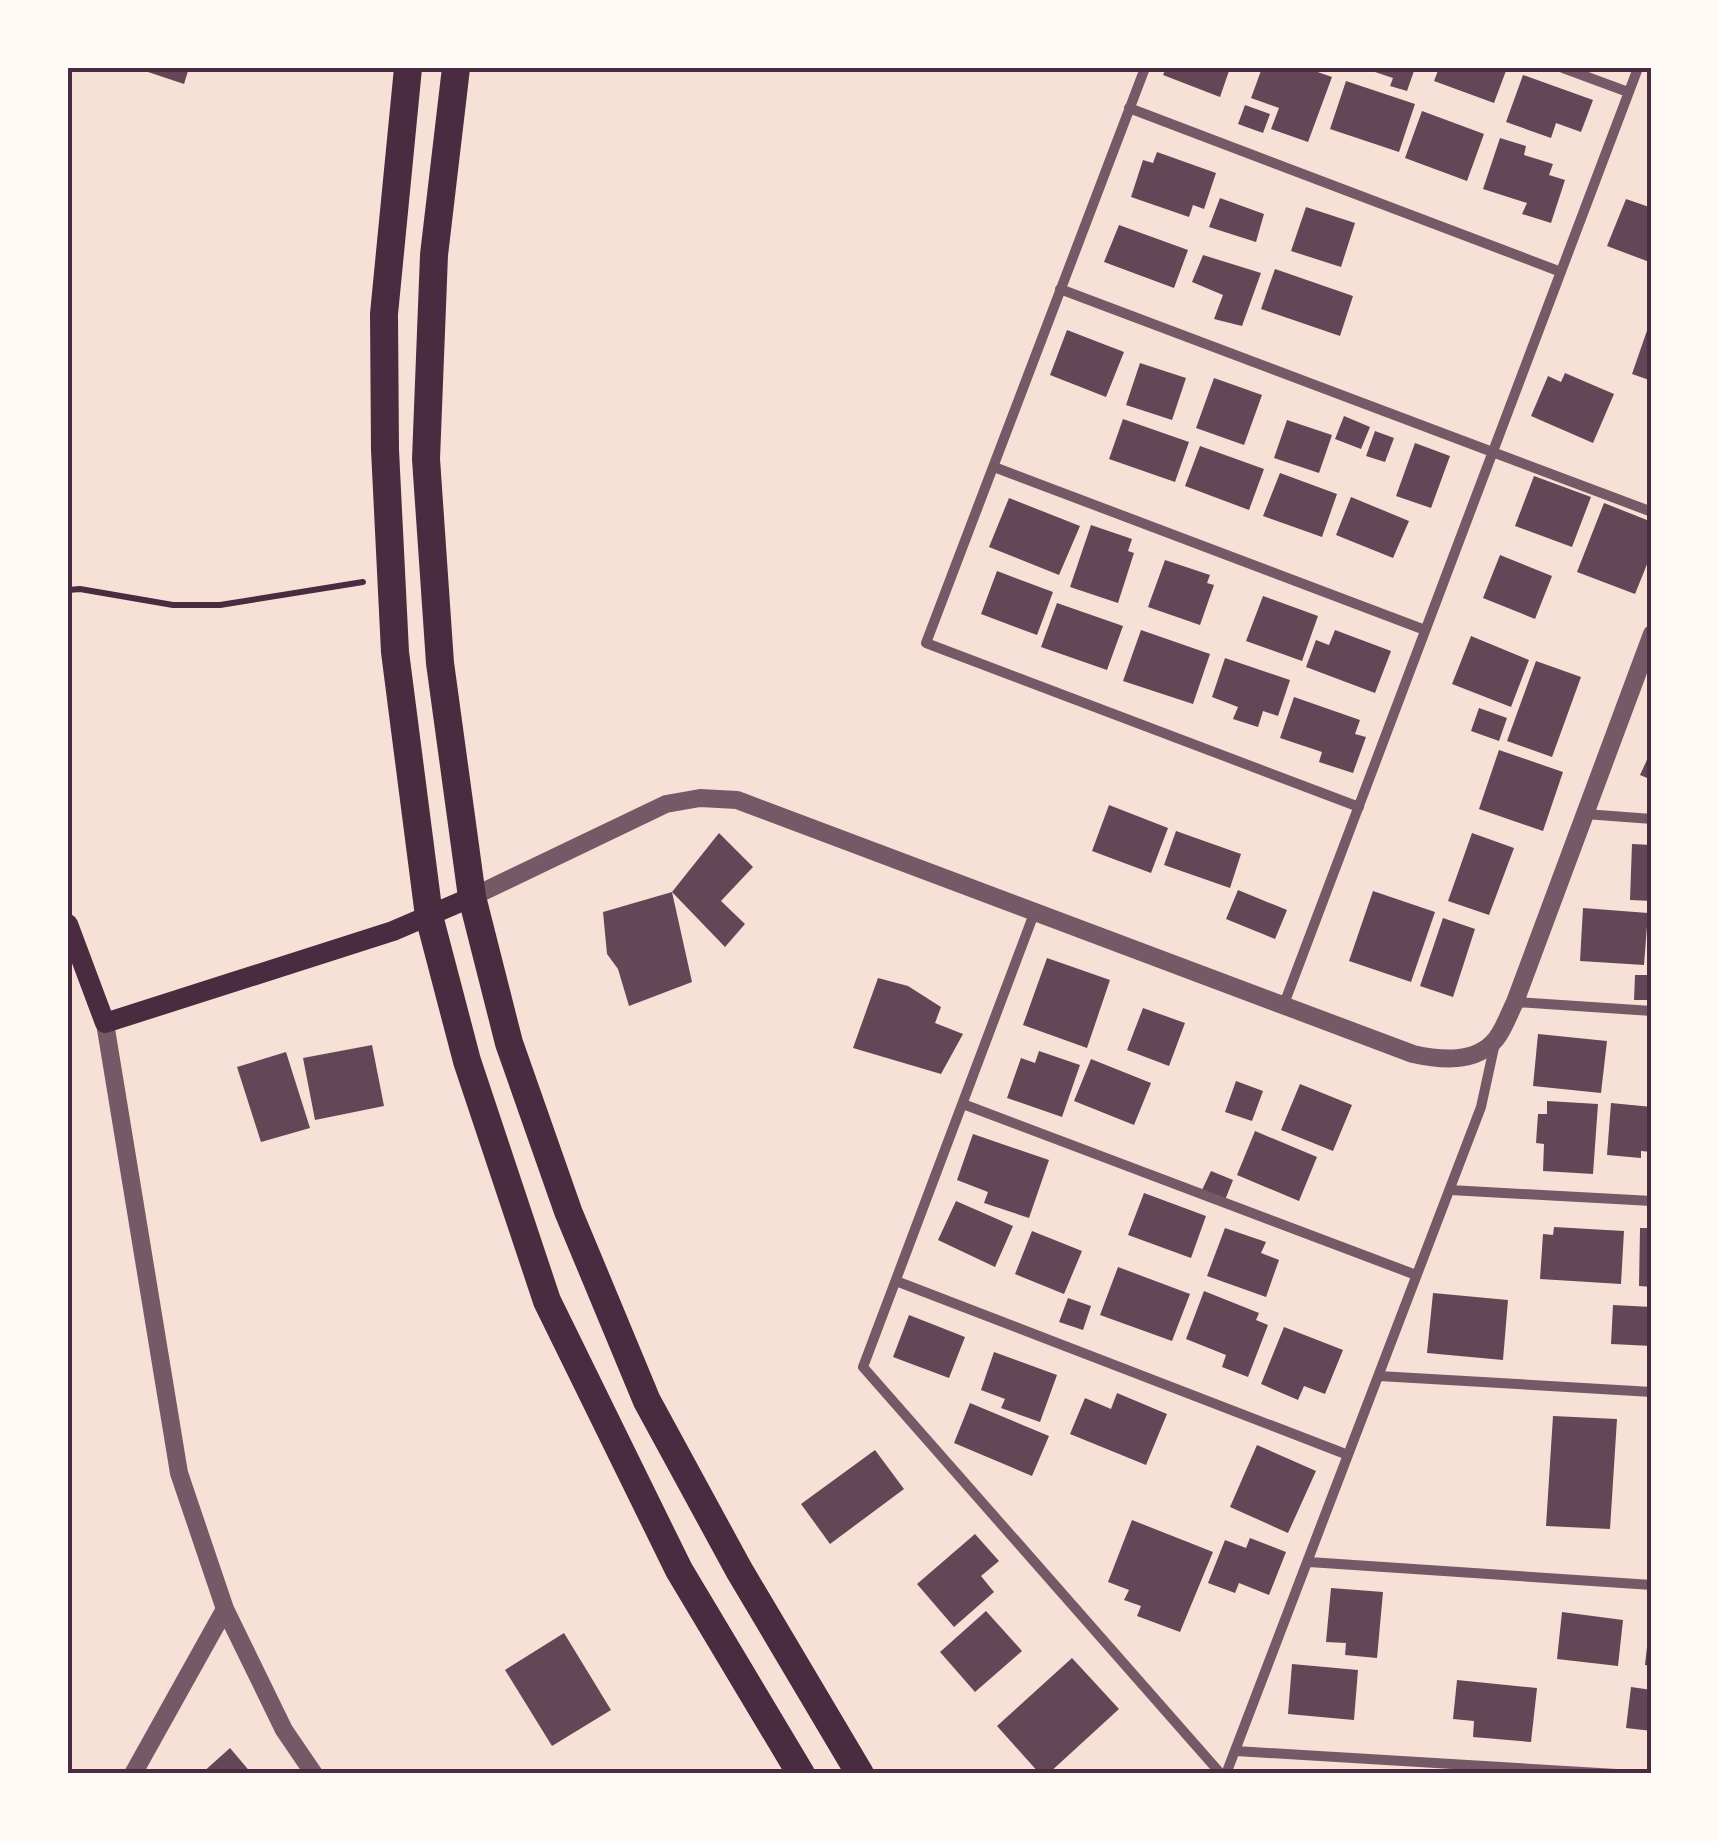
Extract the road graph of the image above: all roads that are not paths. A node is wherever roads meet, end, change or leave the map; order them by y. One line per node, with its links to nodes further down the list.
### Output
1 (408, 68): 20 (highway)
2 (456, 68): 18 (highway)
3 (1145, 68): 7 (street)
4 (1563, 68): 6 (street)
5 (1638, 68): 6 (street)
6 (1628, 92): 8 (street)
7 (1129, 108): 8 (street); 9 (street)
8 (1560, 272): 10 (street)
9 (1060, 288): 10 (street); 11 (street)
10 (1492, 450): 12 (street); 13 (street)
11 (994, 467): 13 (street); 15 (street)
12 (1652, 512)
13 (1425, 630): 15 (street)
14 (1652, 634): 16 (street)
15 (1359, 807): 23 (street)
16 (1584, 814): 17 (street); 22 (street)
17 (1652, 818)
18 (472, 897): 19 (street); 20 (main road); 42 (highway)
19 (1036, 910): 23 (street); 27 (street)
20 (429, 916): 25 (main road); 41 (highway)
21 (68, 924): 25 (main road)
22 (1514, 1002): 24 (street); 26 (street)
23 (1284, 1004): 26 (street)
24 (1652, 1012)
25 (105, 1023): 37 (street)
26 (1495, 1041): 28 (street)
27 (963, 1104): 30 (street); 31 (street)
28 (1450, 1190): 29 (street); 30 (street)
29 (1652, 1202)
30 (1416, 1275): 32 (street)
31 (896, 1281): 34 (street); 43 (street)
32 (1379, 1376): 33 (street); 34 (street)
33 (1652, 1392)
34 (1348, 1455): 35 (street)
35 (1309, 1562): 36 (street); 38 (street)
36 (1652, 1585)
37 (225, 1609): 39 (street); 40 (street)
38 (1236, 1751): 43 (street); 44 (street)
39 (133, 1774)
40 (314, 1774)
41 (801, 1774)
42 (860, 1774)
43 (1224, 1774)
44 (1616, 1774)

